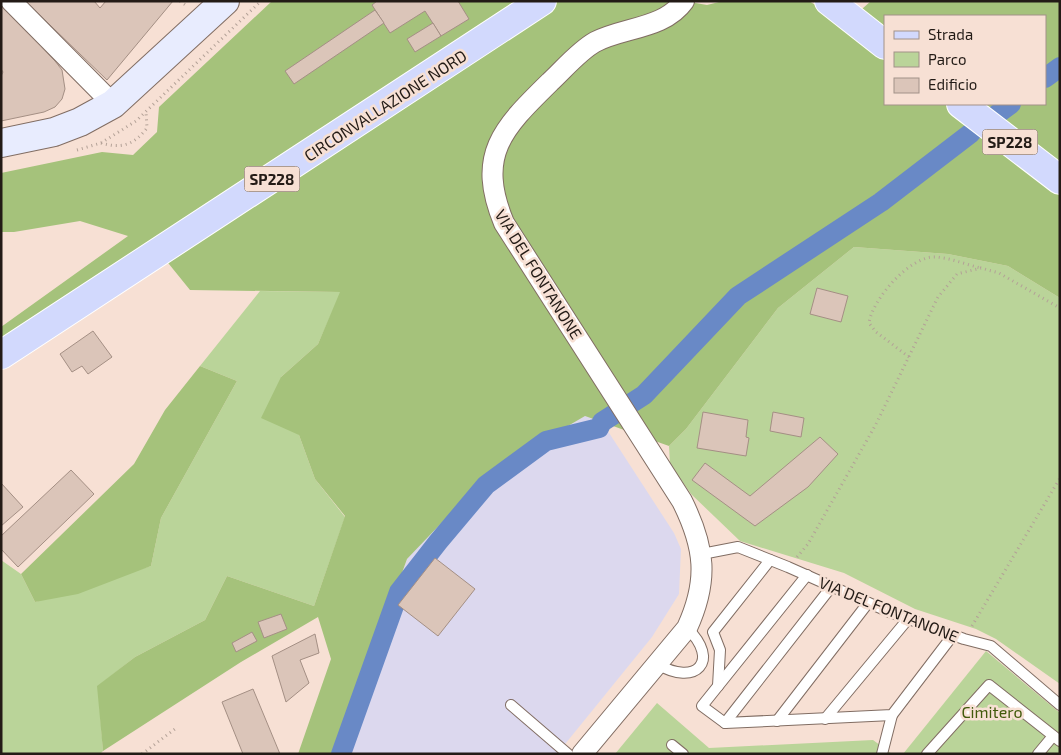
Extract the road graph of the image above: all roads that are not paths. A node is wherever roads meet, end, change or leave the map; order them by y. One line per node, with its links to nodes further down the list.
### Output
1 (11, 1): 7 (street)
2 (225, 1): 7 (main road)
3 (684, 1): 12 (street, VIA DEL FONTANONE)
4 (829, 1): 6 (main road)
5 (529, 5): 11 (main road, CIRCONVALLAZIONE NORD / SP228)
6 (884, 44)
7 (113, 104): 9 (main road)
8 (962, 105): 10 (main road, SP228)
9 (1, 143)
10 (1060, 180)
11 (1, 355)
12 (702, 554): 13 (lane, VIA DEL FONTANONE); 18 (street, VIA DEL FONTANONE)
13 (770, 560): 14 (lane, VIA DEL FONTANONE); 21 (lane)
14 (807, 575): 15 (lane, VIA DEL FONTANONE); 21 (lane)
15 (832, 586): 16 (lane, VIA DEL FONTANONE); 27 (lane)
16 (868, 603): 17 (lane, VIA DEL FONTANONE); 26 (lane)
17 (908, 619): 19 (lane, VIA DEL FONTANONE); 25 (lane)
18 (687, 628): 20 (street, VIA DEL FONTANONE); 20 (lane)
19 (953, 635): 23 (lane, VIA DEL FONTANONE); 24 (lane)
20 (656, 664): 31 (street, VIA DEL FONTANONE)
21 (718, 686): 27 (lane)
22 (511, 705): 30 (lane)
23 (1060, 705)
24 (892, 715): 25 (lane); 33 (lane)
25 (825, 720): 26 (lane)
26 (776, 721): 27 (lane)
27 (724, 722)
28 (1056, 738): 34 (lane); 35 (lane)
29 (672, 745): 32 (lane)
30 (568, 754)
31 (582, 754)
32 (683, 754)
33 (882, 754)
34 (927, 754)
35 (1038, 754)

